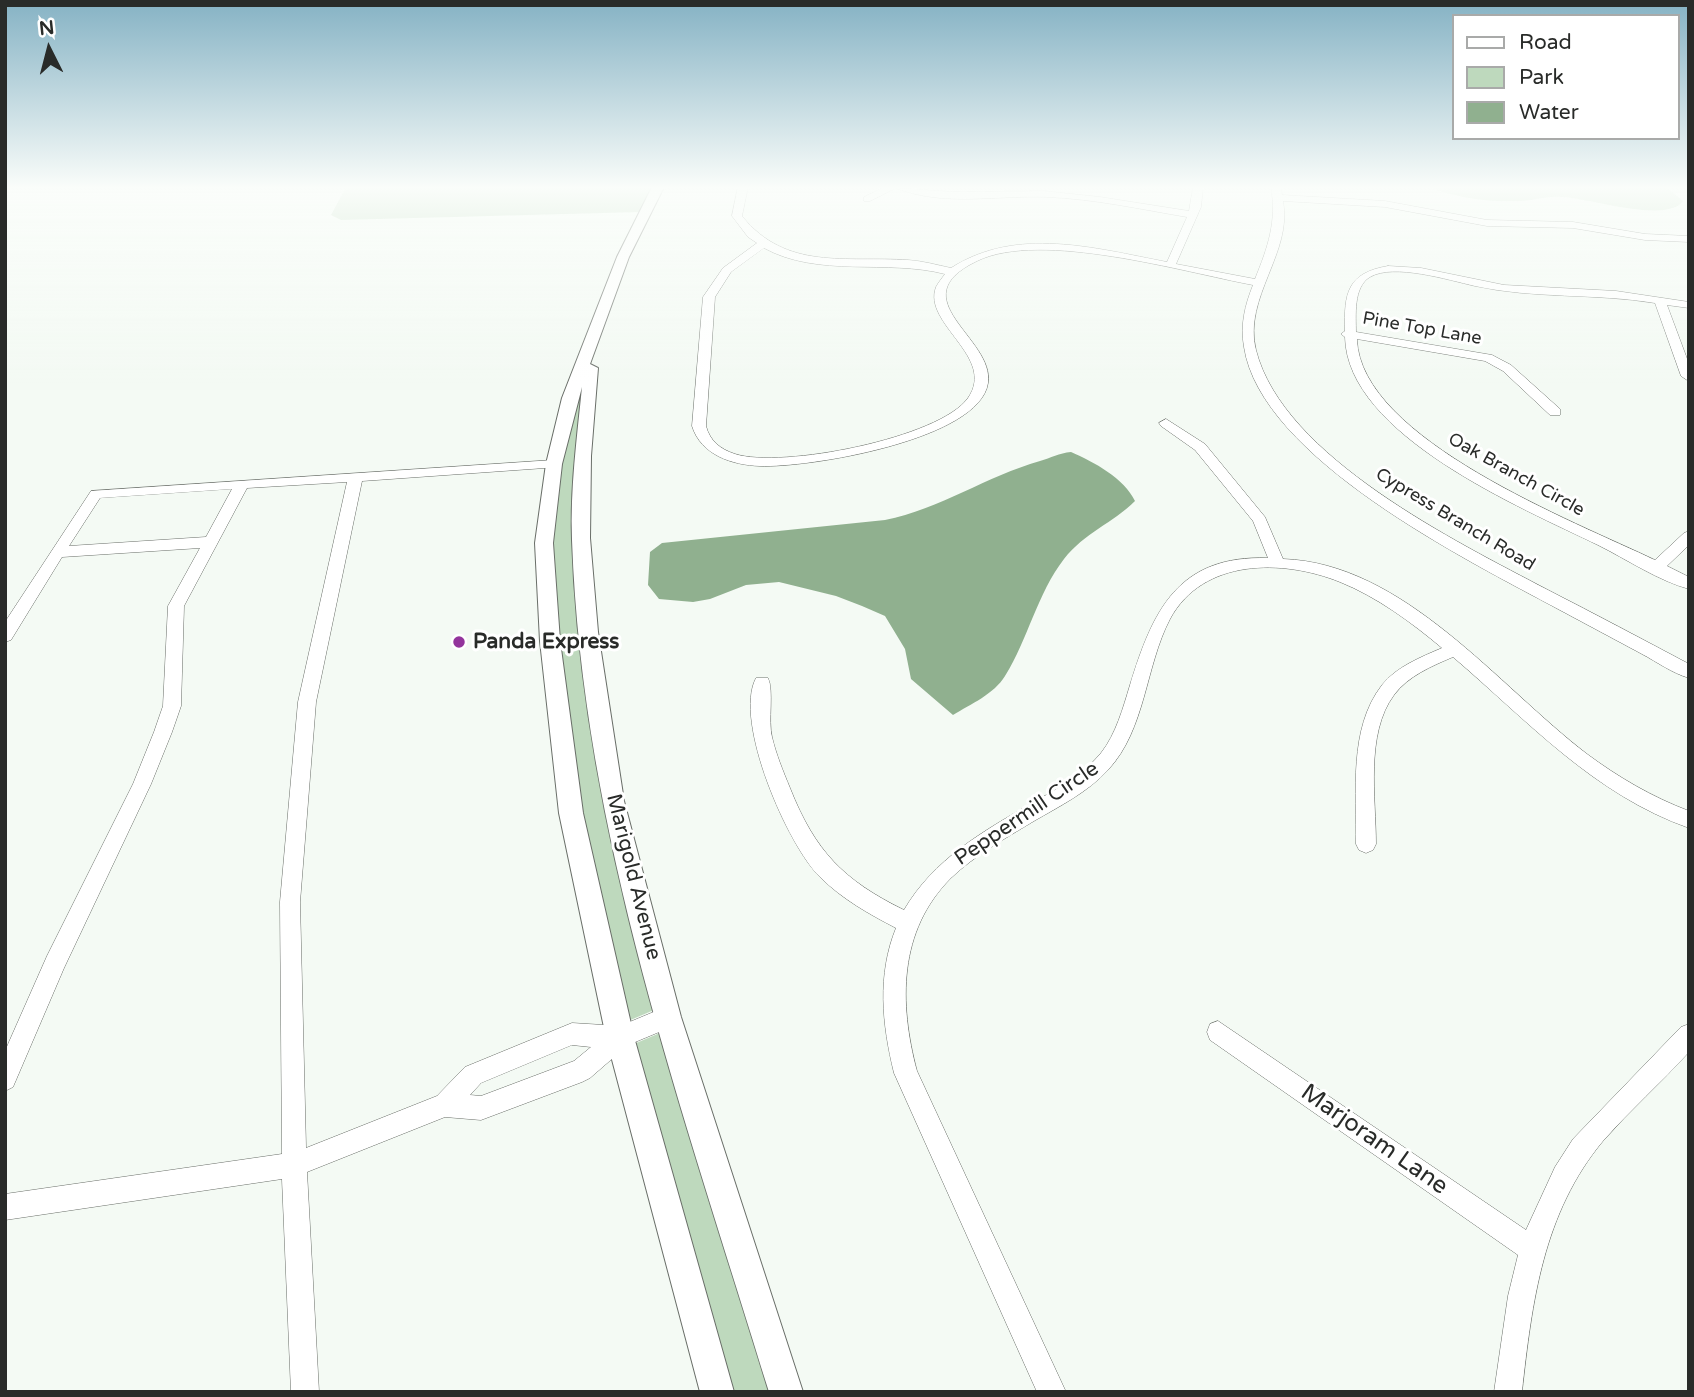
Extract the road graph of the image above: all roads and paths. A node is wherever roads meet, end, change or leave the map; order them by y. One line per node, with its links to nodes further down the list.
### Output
1 (626, 252): 14 (main road, Marigold Avenue)
2 (752, 252): 9 (street)
3 (783, 252): 9 (street)
4 (999, 252): 9 (street)
5 (1097, 252): 8 (street)
6 (1176, 252): 8 (street)
7 (1270, 252): 10 (street, Cypress Branch Road)
8 (1170, 266): 10 (street)
9 (952, 272)
10 (1260, 283): 29 (street, Cypress Branch Road)
11 (1660, 301): 12 (street, Oak Branch Circle); 13 (street, Oak Branch Circle); 15 (street)
12 (1689, 305)
13 (1347, 334): 16 (street, Pine Top Lane); 25 (street, Oak Branch Circle)
14 (592, 345): 18 (main road, Marigold Avenue); 34 (main road, Marigold Avenue)
15 (1686, 376)
16 (1555, 412)
17 (1166, 423): 24 (street)
18 (554, 464): 19 (street); 37 (main road, Marigold Avenue)
19 (355, 479): 20 (street); 40 (street)
20 (242, 485): 22 (street); 23 (street)
21 (1689, 536): 25 (street)
22 (211, 542): 23 (street); 38 (street)
23 (57, 552): 27 (street)
24 (1277, 562): 28 (street, Peppermill Circle); 33 (street, Peppermill Circle)
25 (1656, 568): 26 (street, Oak Branch Circle)
26 (1689, 584)
27 (5, 635)
28 (1453, 650): 31 (street, Peppermill Circle); 32 (street)
29 (1689, 672)
30 (762, 683): 33 (street)
31 (1689, 820)
32 (1366, 844)
33 (908, 923): 46 (street, Peppermill Circle)
34 (668, 1017): 37 (street); 45 (main road, Marigold Avenue)
35 (1218, 1032): 42 (street, Marjoram Lane)
36 (1689, 1035): 42 (street)
37 (620, 1037): 39 (street); 39 (street); 44 (main road, Marigold Avenue)
38 (5, 1079)
39 (445, 1105): 40 (street)
40 (294, 1165): 41 (street); 43 (street)
41 (5, 1207)
42 (1531, 1249): 47 (street)
43 (305, 1392)
44 (717, 1392)
45 (786, 1392)
46 (1052, 1392)
47 (1508, 1392)

